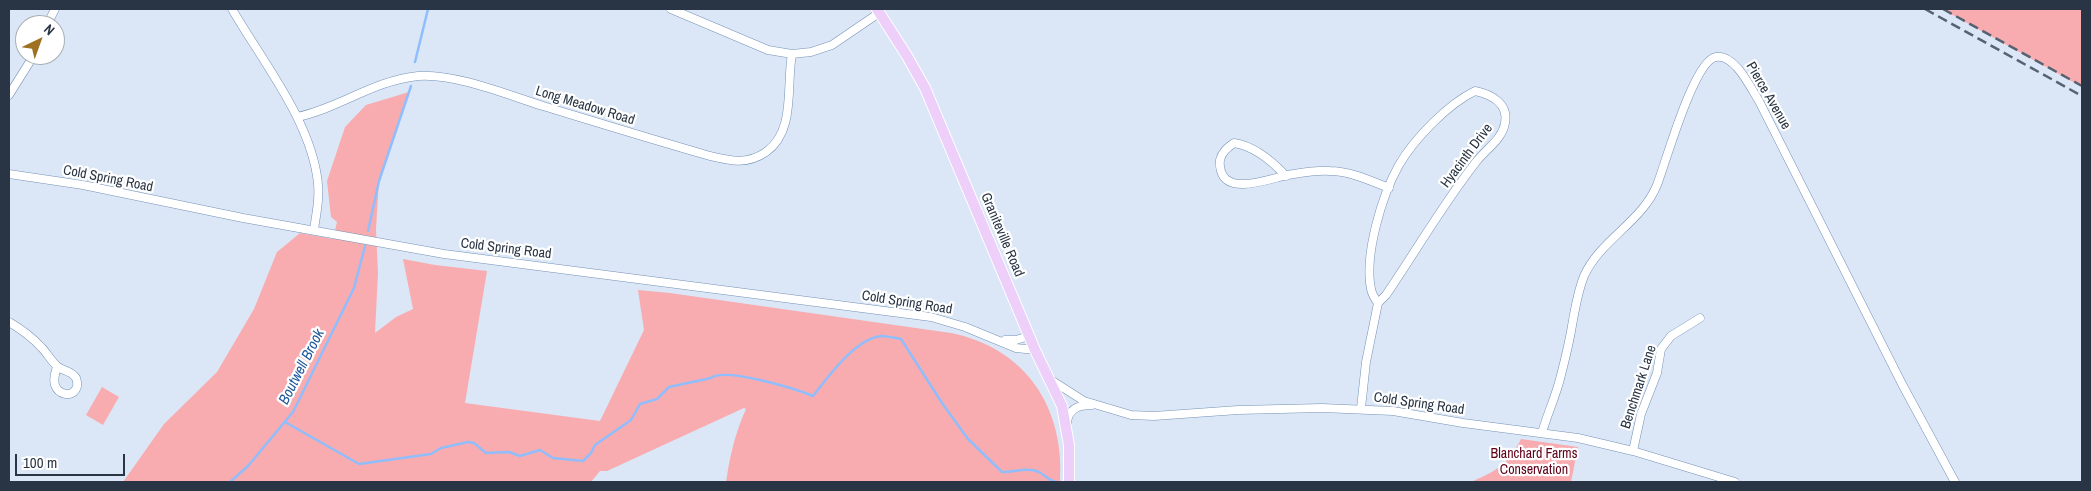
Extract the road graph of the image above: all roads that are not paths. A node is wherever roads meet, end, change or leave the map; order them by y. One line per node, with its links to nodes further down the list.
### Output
1 (232, 9): 7 (street)
2 (671, 9): 4 (street)
3 (878, 11): 4 (street); 15 (main road, Graniteville Road)
4 (792, 54): 7 (street, Long Meadow Road)
5 (28, 65): 6 (street)
6 (9, 94)
7 (297, 118): 11 (street)
8 (9, 174): 11 (street, Cold Spring Road)
9 (1286, 176): 9 (street); 10 (street)
10 (1389, 188): 12 (street, Hyacinth Drive); 12 (street, Hyacinth Drive)
11 (314, 230): 16 (street, Cold Spring Road)
12 (1378, 303): 21 (street, Hyacinth Drive)
13 (1700, 318): 24 (street, Benchmark Lane)
14 (9, 322): 18 (street)
15 (1030, 336): 16 (street, Cold Spring Road); 17 (main road, Graniteville Road)
16 (1000, 340): 17 (street, Cold Spring Road)
17 (1035, 350): 19 (main road, Graniteville Road)
18 (57, 367)
19 (1051, 380): 20 (street, Cold Spring Road); 22 (main road, Graniteville Road)
20 (1094, 405): 21 (street, Cold Spring Road); 22 (street)
21 (1361, 408): 23 (street, Cold Spring Road)
22 (1067, 425): 26 (main road, Graniteville Road)
23 (1542, 433): 24 (street, Cold Spring Road); 28 (street, Pierce Avenue)
24 (1634, 451): 25 (street, Cold Spring Road)
25 (1715, 480): 27 (street, Cold Spring Road)
26 (1069, 482)
27 (1735, 482)
28 (1955, 482)

